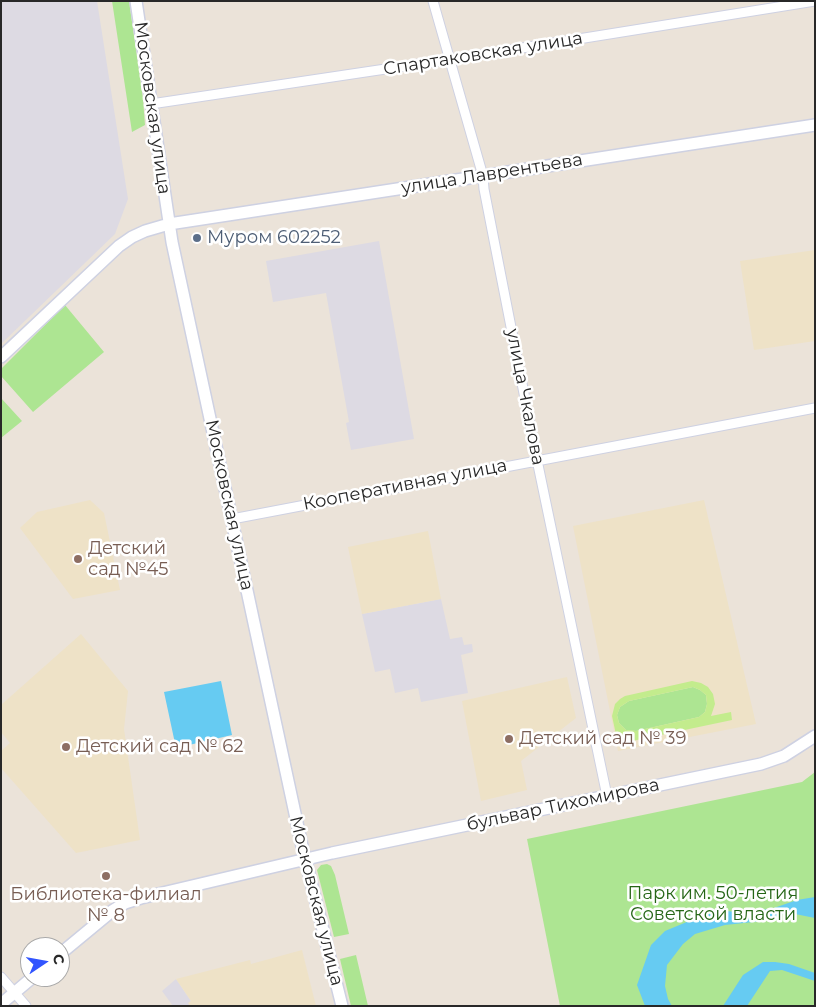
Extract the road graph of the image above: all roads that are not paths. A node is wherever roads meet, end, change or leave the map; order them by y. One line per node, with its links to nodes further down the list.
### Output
1 (136, 1): 5 (street, Московская улица)
2 (433, 1): 4 (street, улица Чкалова)
3 (815, 1): 4 (street, Спартаковская улица)
4 (450, 59): 5 (street, Спартаковская улица); 7 (street, улица Чкалова)
5 (151, 104): 8 (street, Московская улица)
6 (815, 125): 7 (street, улица Лаврентьева)
7 (483, 176): 8 (street, улица Лаврентьева); 11 (street, улица Чкалова)
8 (169, 224): 9 (street, улица Лаврентьева); 12 (street, Московская улица)
9 (1, 357)
10 (815, 408): 11 (street, Кооперативная улица)
11 (538, 460): 12 (street, Кооперативная улица); 14 (street, улица Чкалова)
12 (232, 518): 15 (street, Московская улица)
13 (815, 736): 14 (street, бульвар Тихомирова)
14 (607, 796): 15 (street, бульвар Тихомирова)
15 (305, 860): 16 (street, бульвар Тихомирова); 22 (street, Московская улица)
16 (70, 946)
17 (1, 977): 19 (street)
18 (21, 987): 19 (street)
19 (14, 993): 20 (street); 21 (street)
20 (1, 1004)
21 (26, 1006)
22 (342, 1006)

